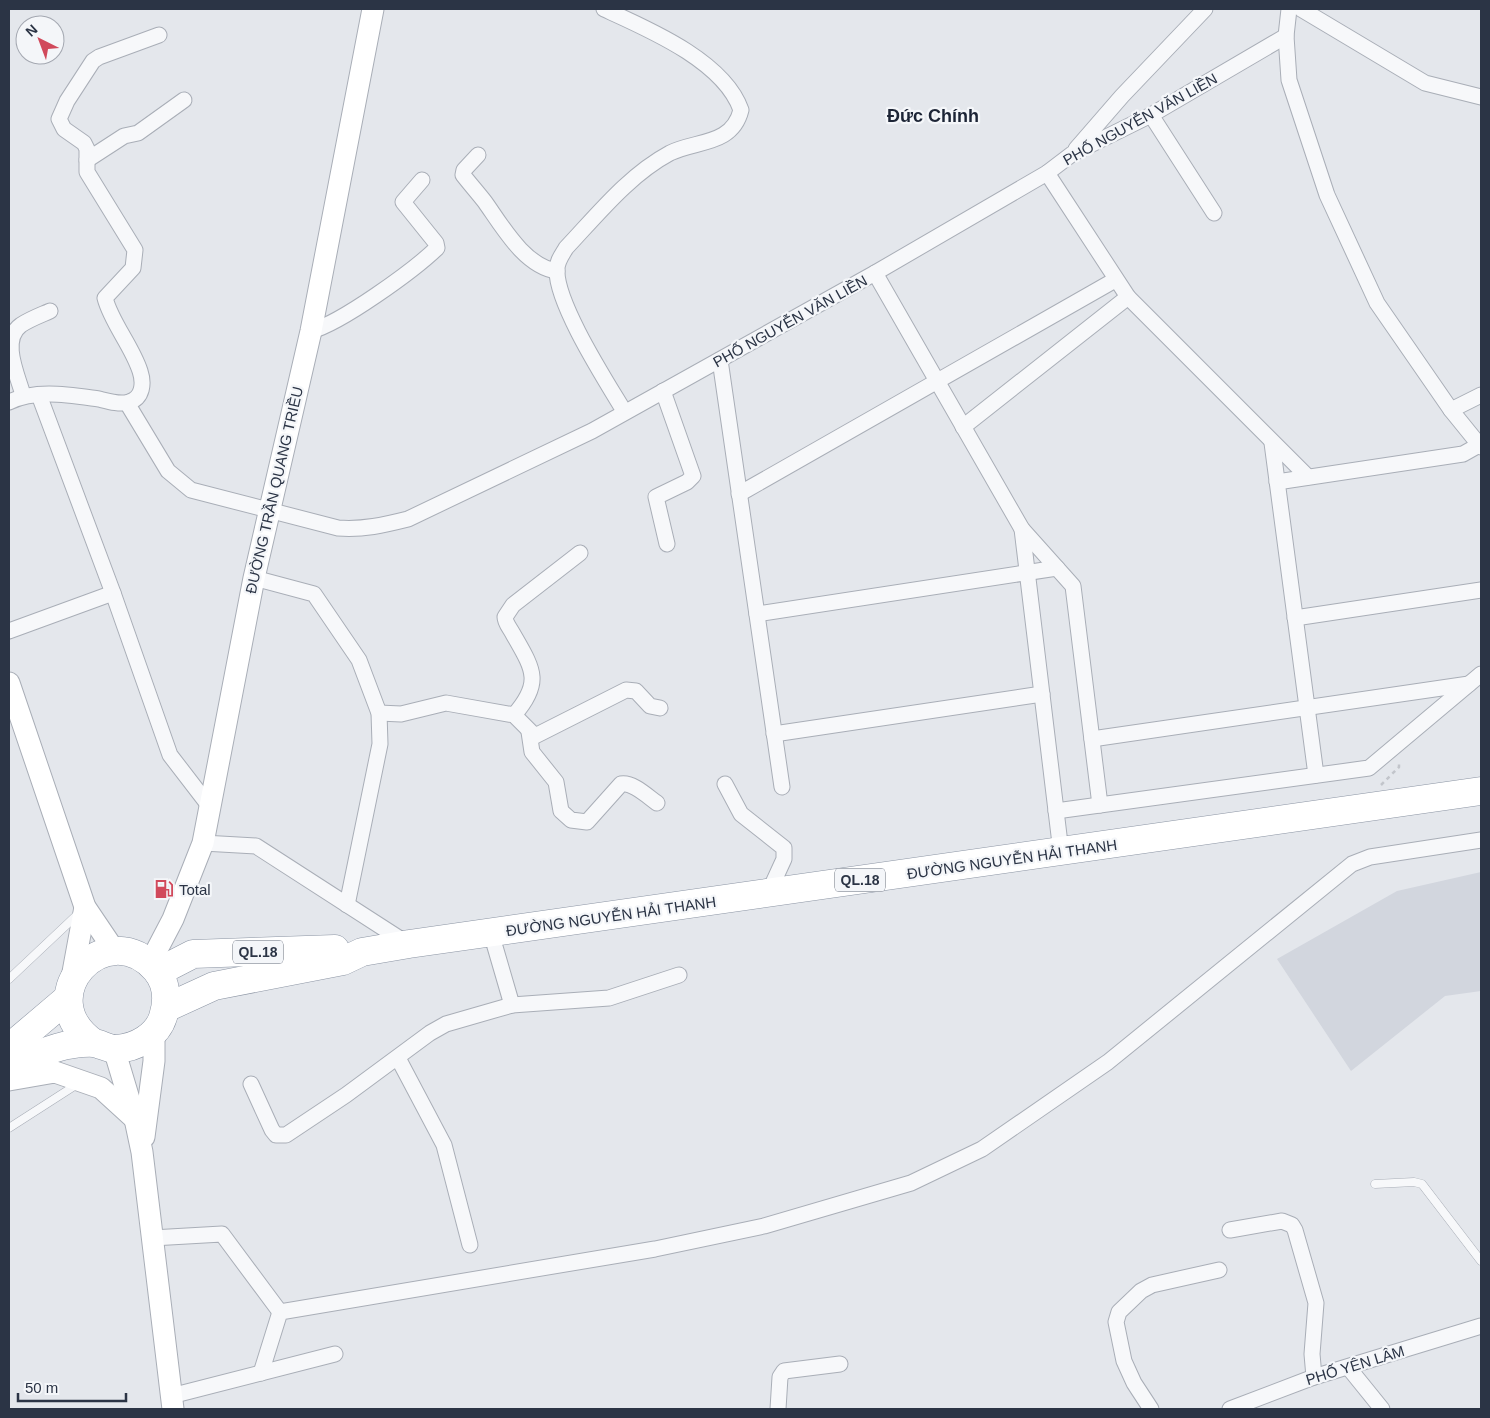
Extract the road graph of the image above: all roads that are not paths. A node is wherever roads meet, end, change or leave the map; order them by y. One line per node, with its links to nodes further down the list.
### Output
1 (373, 9): 22 (street, ĐƯỜNG TRẦN QUANG TRIỀU)
2 (604, 9): 17 (street)
3 (1205, 9): 11 (street)
4 (1289, 9): 7 (street)
5 (1302, 9): 8 (street)
6 (160, 35): 13 (street)
7 (1286, 36): 10 (street, PHỐ NGUYỄN VĂN LIỀN); 31 (street)
8 (1481, 97)
9 (184, 100): 13 (street)
10 (1151, 115): 11 (street, PHỐ NGUYỄN VĂN LIỀN); 16 (street)
11 (1072, 154): 14 (street, PHỐ NGUYỄN VĂN LIỀN)
12 (478, 155): 17 (street)
13 (87, 160): 30 (street)
14 (1047, 173): 18 (street, PHỐ NGUYỄN VĂN LIỀN); 19 (street)
15 (422, 180): 22 (street)
16 (1214, 213)
17 (556, 271): 32 (street)
18 (874, 273): 23 (street, PHỐ NGUYỄN VĂN LIỀN); 24 (street)
19 (1115, 280): 20 (street); 24 (street)
20 (1128, 297): 33 (street); 34 (street)
21 (50, 311): 28 (street)
22 (311, 330): 39 (street, ĐƯỜNG TRẦN QUANG TRIỀU)
23 (720, 360): 25 (street, PHỐ NGUYỄN VĂN LIỀN); 38 (street)
24 (937, 382): 33 (street); 38 (street)
25 (663, 391): 32 (street, PHỐ NGUYỄN VĂN LIỀN); 41 (street)
26 (39, 395): 28 (street); 30 (street); 47 (street)
27 (1481, 395): 31 (street)
28 (23, 396): 29 (street)
29 (9, 402)
30 (127, 403): 39 (street, PHỐ NGUYỄN VĂN LIỀN)
31 (1452, 410): 35 (street)
32 (624, 411): 39 (street, PHỐ NGUYỄN VĂN LIỀN)
33 (963, 427): 40 (street)
34 (1272, 443): 36 (street); 37 (street)
35 (1480, 446): 36 (street)
36 (1308, 477): 37 (street)
37 (1277, 482): 49 (street)
38 (739, 494): 48 (street)
39 (269, 510): 45 (street, ĐƯỜNG TRẦN QUANG TRIỀU)
40 (1022, 529): 43 (street); 44 (street)
41 (667, 544)
42 (580, 553): 58 (street)
43 (1057, 568): 44 (street); 61 (street)
44 (1027, 572): 48 (street); 54 (street)
45 (254, 578): 57 (street); 68 (street, ĐƯỜNG TRẦN QUANG TRIỀU)
46 (1481, 590): 49 (street)
47 (113, 593): 50 (street); 68 (street)
48 (757, 614): 60 (street)
49 (1295, 618): 56 (street)
50 (9, 631)
51 (1481, 674): 53 (street)
52 (9, 682): 75 (street)
53 (1469, 684): 56 (street); 62 (street)
54 (1042, 694): 60 (street); 69 (street)
55 (660, 708): 59 (street)
56 (1307, 708): 61 (street); 62 (street)
57 (379, 713): 58 (street); 74 (street)
58 (514, 715): 59 (street)
59 (529, 732): 66 (street)
60 (774, 734): 64 (street)
61 (1092, 739): 67 (street)
62 (1316, 775): 67 (street)
63 (725, 784): 73 (street)
64 (782, 787)
65 (1481, 791): 72 (highway, ĐƯỜNG NGUYỄN HẢI THANH / QL.18)
66 (657, 803)
67 (1100, 805): 69 (street)
68 (210, 807): 71 (street, ĐƯỜNG TRẦN QUANG TRIỀU)
69 (1056, 811): 72 (street)
70 (1481, 840): 103 (street)
71 (203, 843): 74 (street); 80 (street, ĐƯỜNG TRẦN QUANG TRIỀU)
72 (1061, 852): 73 (highway, ĐƯỜNG NGUYỄN HẢI THANH / QL.18)
73 (768, 894): 76 (highway, ĐƯỜNG NGUYỄN HẢI THANH / QL.18)
74 (347, 904): 77 (street)
75 (85, 907): 78 (street); 82 (lane); 83 (street)
76 (491, 933): 77 (highway, ĐƯỜNG NGUYỄN HẢI THANH / QL.18); 84 (street)
77 (409, 944): 79 (highway, ĐƯỜNG NGUYỄN HẢI THANH / QL.18)
78 (114, 950): 80 (highway); 83 (highway)
79 (362, 952): 80 (highway, ĐƯỜNG NGUYỄN HẢI THANH / QL.18); 85 (highway, ĐƯỜNG NGUYỄN HẢI THANH / QL.18)
80 (154, 968): 85 (highway)
81 (679, 975): 84 (street)
82 (9, 979)
83 (69, 991): 87 (highway); 88 (highway)
84 (512, 1005): 89 (street)
85 (166, 1008): 86 (highway)
86 (154, 1032): 87 (highway); 96 (street)
87 (104, 1046): 90 (highway); 94 (street)
88 (9, 1048)
89 (398, 1058): 93 (street); 100 (street)
90 (9, 1072)
91 (9, 1080): 92 (street)
92 (81, 1082): 94 (street); 95 (lane)
93 (251, 1084)
94 (135, 1119): 96 (street)
95 (9, 1128)
96 (142, 1152): 99 (street)
97 (1375, 1184): 101 (lane)
98 (1230, 1230): 109 (street)
99 (152, 1238): 103 (street); 110 (street)
100 (470, 1244)
101 (1481, 1262)
102 (1219, 1270): 112 (street)
103 (280, 1312): 108 (street)
104 (1481, 1326): 107 (street, PHỐ YÊN LÂM)
105 (336, 1354): 108 (street)
106 (840, 1364): 111 (street)
107 (1348, 1367): 109 (street, PHỐ YÊN LÂM); 114 (street)
108 (261, 1373): 110 (street)
109 (1314, 1377): 113 (street, PHỐ YÊN LÂM)
110 (172, 1403)
111 (778, 1409)
112 (1151, 1409)
113 (1230, 1409)
114 (1382, 1409)

